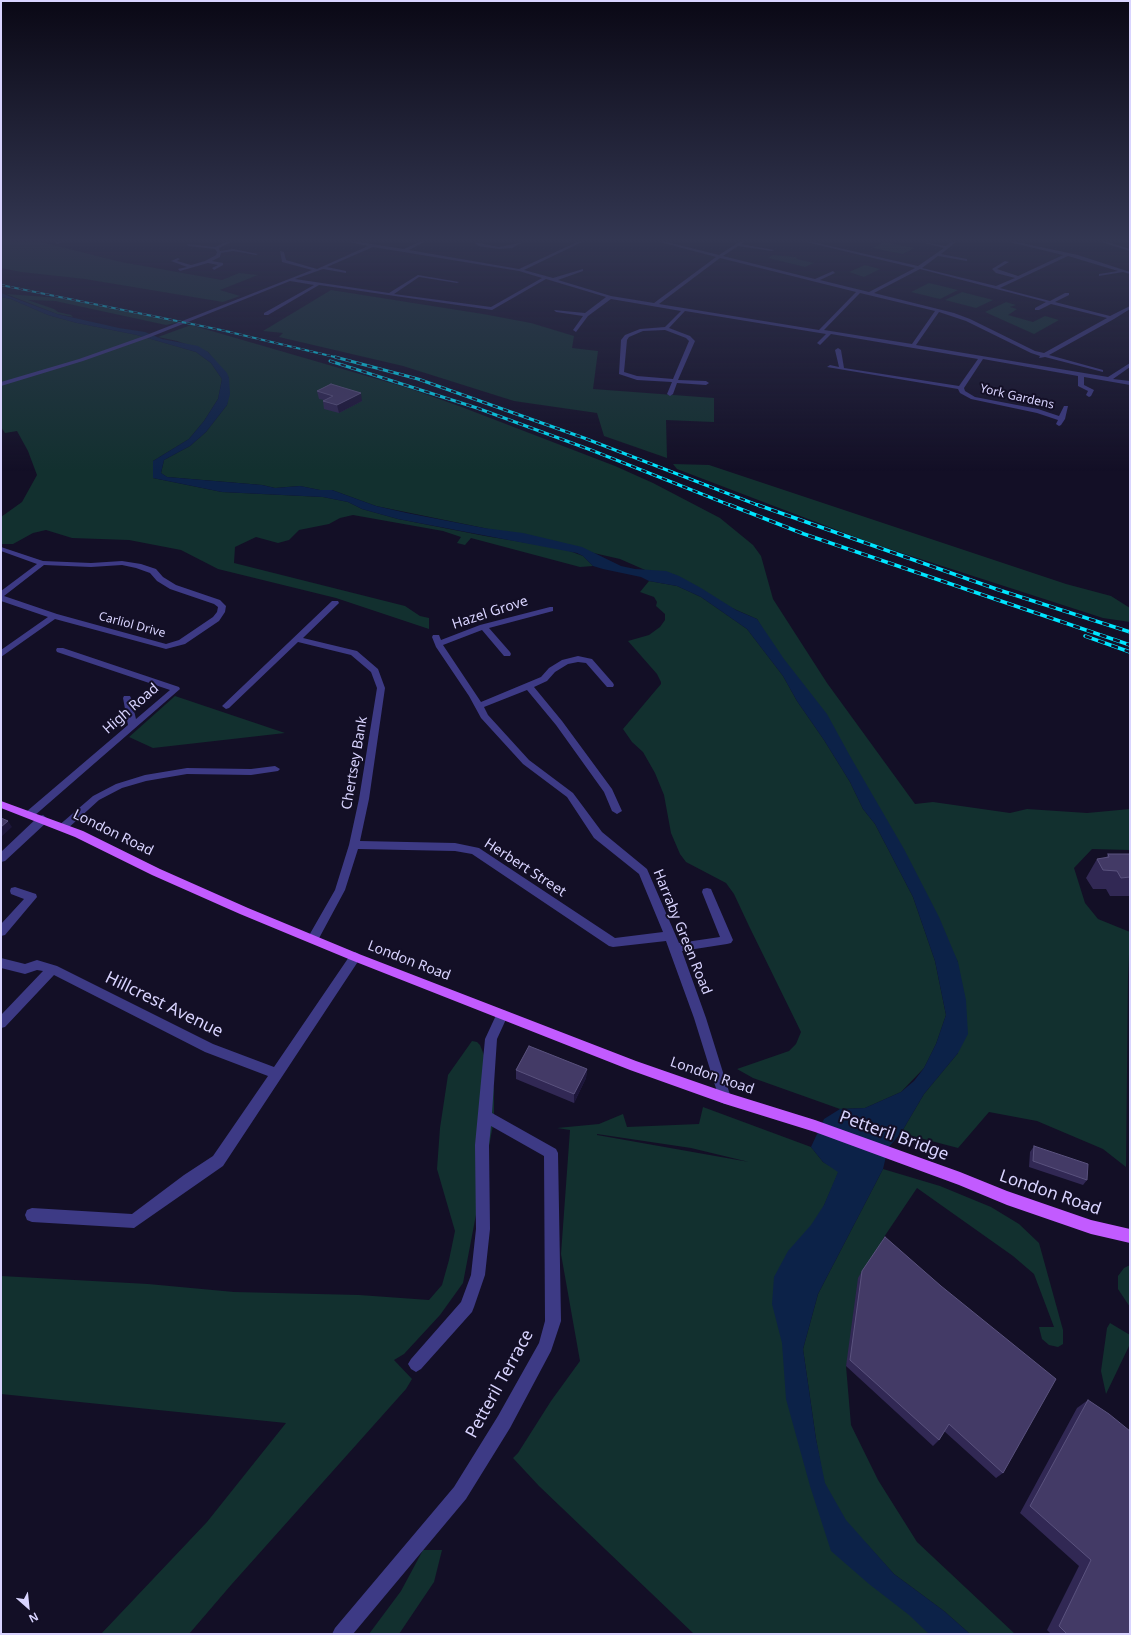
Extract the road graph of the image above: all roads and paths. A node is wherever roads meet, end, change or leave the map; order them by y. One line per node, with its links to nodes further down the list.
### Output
1 (191, 318): 30 (street)
2 (584, 318): 10 (street)
3 (676, 318): 9 (street)
4 (735, 318): 11 (street)
5 (833, 318): 11 (street)
6 (932, 318): 14 (street)
7 (963, 318): 16 (street)
8 (1112, 318): 16 (street)
9 (666, 328): 27 (street); 27 (street)
10 (576, 330)
11 (820, 332): 12 (street)
12 (829, 333): 13 (street); 14 (street)
13 (820, 343)
14 (913, 346): 17 (street)
15 (838, 350): 23 (street)
16 (1044, 355): 18 (street); 24 (street)
17 (981, 358): 20 (street); 31 (street, York Gardens)
18 (1038, 358)
19 (1032, 362): 20 (street)
20 (1026, 365): 25 (street)
21 (1130, 365): 26 (street)
22 (830, 367): 23 (street)
23 (842, 369): 31 (street)
24 (1101, 371)
25 (1081, 374): 26 (street); 33 (street)
26 (1108, 379): 29 (street)
27 (675, 381): 28 (street); 32 (street)
28 (706, 383)
29 (1130, 383)
30 (1, 384)
31 (961, 388): 34 (street, York Gardens)
32 (670, 394)
33 (1089, 394)
34 (1066, 407)
35 (1, 548): 36 (street, Carliol Drive)
36 (42, 563): 37 (street); 41 (street, Carliol Drive)
37 (1, 595)
38 (1, 598): 41 (street, Carliol Drive)
39 (335, 603): 43 (street)
40 (550, 609): 42 (street, Hazel Grove)
41 (54, 616): 46 (street)
42 (483, 627): 44 (street, Hazel Grove); 47 (street)
43 (296, 639): 51 (street); 60 (street, Chertsey Bank)
44 (437, 640): 52 (street, Harraby Green Road)
45 (60, 650): 53 (street, High Road)
46 (1, 654)
47 (507, 654)
48 (610, 685): 49 (street)
49 (529, 686): 52 (street); 56 (street)
50 (127, 698): 53 (street)
51 (226, 706)
52 (479, 706): 65 (street, Harraby Green Road)
53 (133, 726): 57 (street, High Road)
54 (275, 769): 59 (street)
55 (1, 804): 57 (main road, London Road)
56 (617, 811)
57 (30, 814): 58 (main road, London Road)
58 (43, 819): 59 (main road, London Road); 61 (street)
59 (62, 827): 66 (main road, London Road)
60 (354, 845): 65 (street, Herbert Street); 66 (street, Chertsey Bank)
61 (1, 858)
62 (15, 891): 64 (street)
63 (707, 892): 67 (street)
64 (1, 932)
65 (670, 936): 67 (street, Harraby Green Road)
66 (312, 939): 68 (main road, London Road)
67 (675, 948): 74 (street, Harraby Green Road)
68 (355, 956): 71 (main road, London Road); 73 (street)
69 (1, 963): 70 (street, Hillcrest Avenue)
70 (53, 969): 72 (street); 73 (street, Hillcrest Avenue)
71 (502, 1015): 74 (main road, London Road); 75 (street)
72 (1, 1023)
73 (277, 1074): 78 (street)
74 (725, 1098): 76 (main road, London Road)
75 (485, 1116): 80 (street); 81 (street, Petteril Terrace)
76 (815, 1126): 77 (main road, Petteril Bridge)
77 (960, 1179): 79 (main road, London Road)
78 (32, 1215)
79 (1130, 1236)
80 (416, 1364)
81 (340, 1634)

